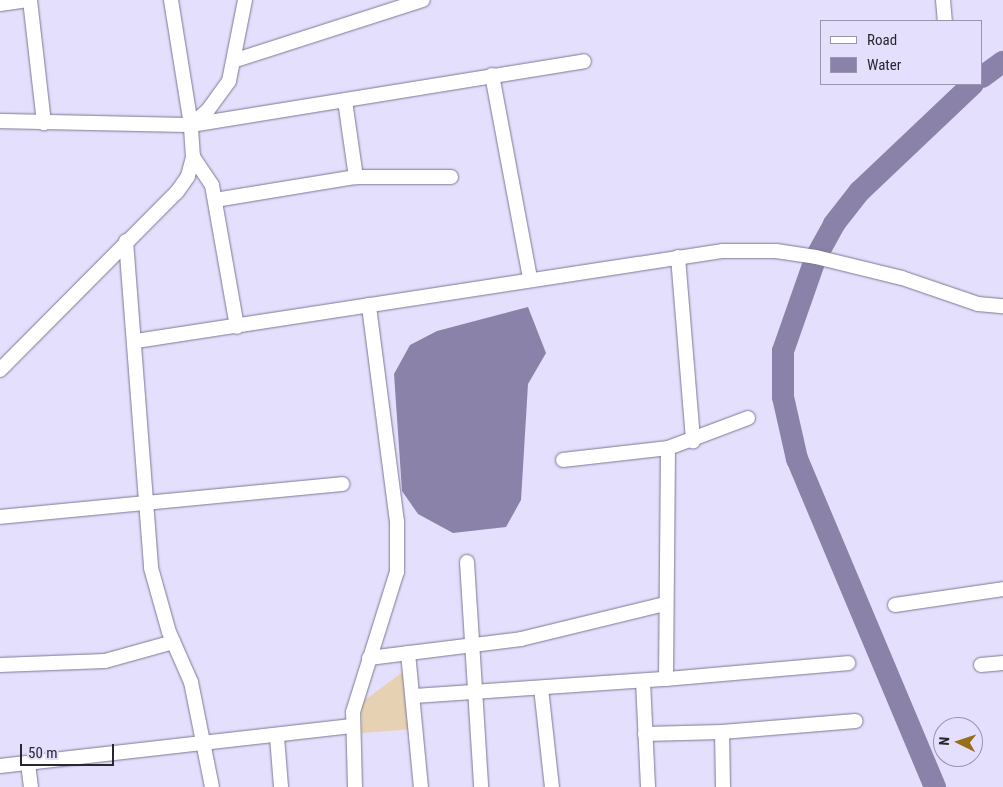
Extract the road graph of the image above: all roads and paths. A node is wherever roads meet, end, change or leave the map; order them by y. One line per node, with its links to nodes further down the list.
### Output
1 (29, 0): 6 (street); 13 (street)
2 (171, 0): 14 (street)
3 (245, 0): 8 (street)
4 (423, 0): 8 (street)
5 (943, 0): 7 (street)
6 (0, 4)
7 (945, 20)
8 (236, 60): 14 (street)
9 (584, 61): 10 (street)
10 (492, 75): 11 (street); 21 (street)
11 (345, 101): 14 (street); 16 (street)
12 (0, 121): 13 (street)
13 (44, 123): 14 (street)
14 (192, 125): 15 (street)
15 (193, 157): 18 (street); 19 (street)
16 (356, 177): 17 (street); 18 (street)
17 (451, 177)
18 (216, 200): 24 (street)
19 (126, 241): 25 (street); 26 (street)
20 (678, 257): 21 (street); 23 (street); 28 (street)
21 (530, 279): 22 (street)
22 (369, 305): 24 (street); 41 (street)
23 (1003, 306)
24 (237, 327): 25 (street)
25 (136, 341): 32 (street)
26 (0, 370)
27 (748, 418): 28 (street)
28 (693, 441): 29 (street)
29 (668, 448): 30 (street); 36 (street)
30 (563, 460)
31 (342, 484): 32 (street)
32 (148, 504): 33 (street); 38 (street)
33 (0, 517)
34 (466, 562): 39 (street)
35 (1003, 589): 37 (street)
36 (665, 604): 39 (street); 46 (street)
37 (894, 605)
38 (173, 642): 45 (street); 56 (street)
39 (473, 646): 40 (street); 49 (street)
40 (408, 653): 41 (street); 50 (street)
41 (369, 658): 52 (street)
42 (848, 663): 46 (street)
43 (1003, 663): 44 (street)
44 (981, 664)
45 (0, 665)
46 (666, 679): 47 (street)
47 (643, 681): 48 (street); 54 (street)
48 (541, 688): 49 (street); 65 (street)
49 (473, 692): 50 (street); 64 (street)
50 (414, 696): 63 (street)
51 (856, 721): 53 (street)
52 (352, 726): 55 (street); 62 (street)
53 (722, 732): 54 (street); 67 (street)
54 (645, 734): 66 (street)
55 (277, 737): 56 (street); 61 (street)
56 (204, 742): 57 (street); 60 (street)
57 (28, 763): 58 (street); 59 (street)
58 (0, 766)
59 (31, 787)
60 (212, 787)
61 (281, 787)
62 (355, 787)
63 (421, 787)
64 (481, 787)
65 (552, 787)
66 (648, 787)
67 (723, 787)

